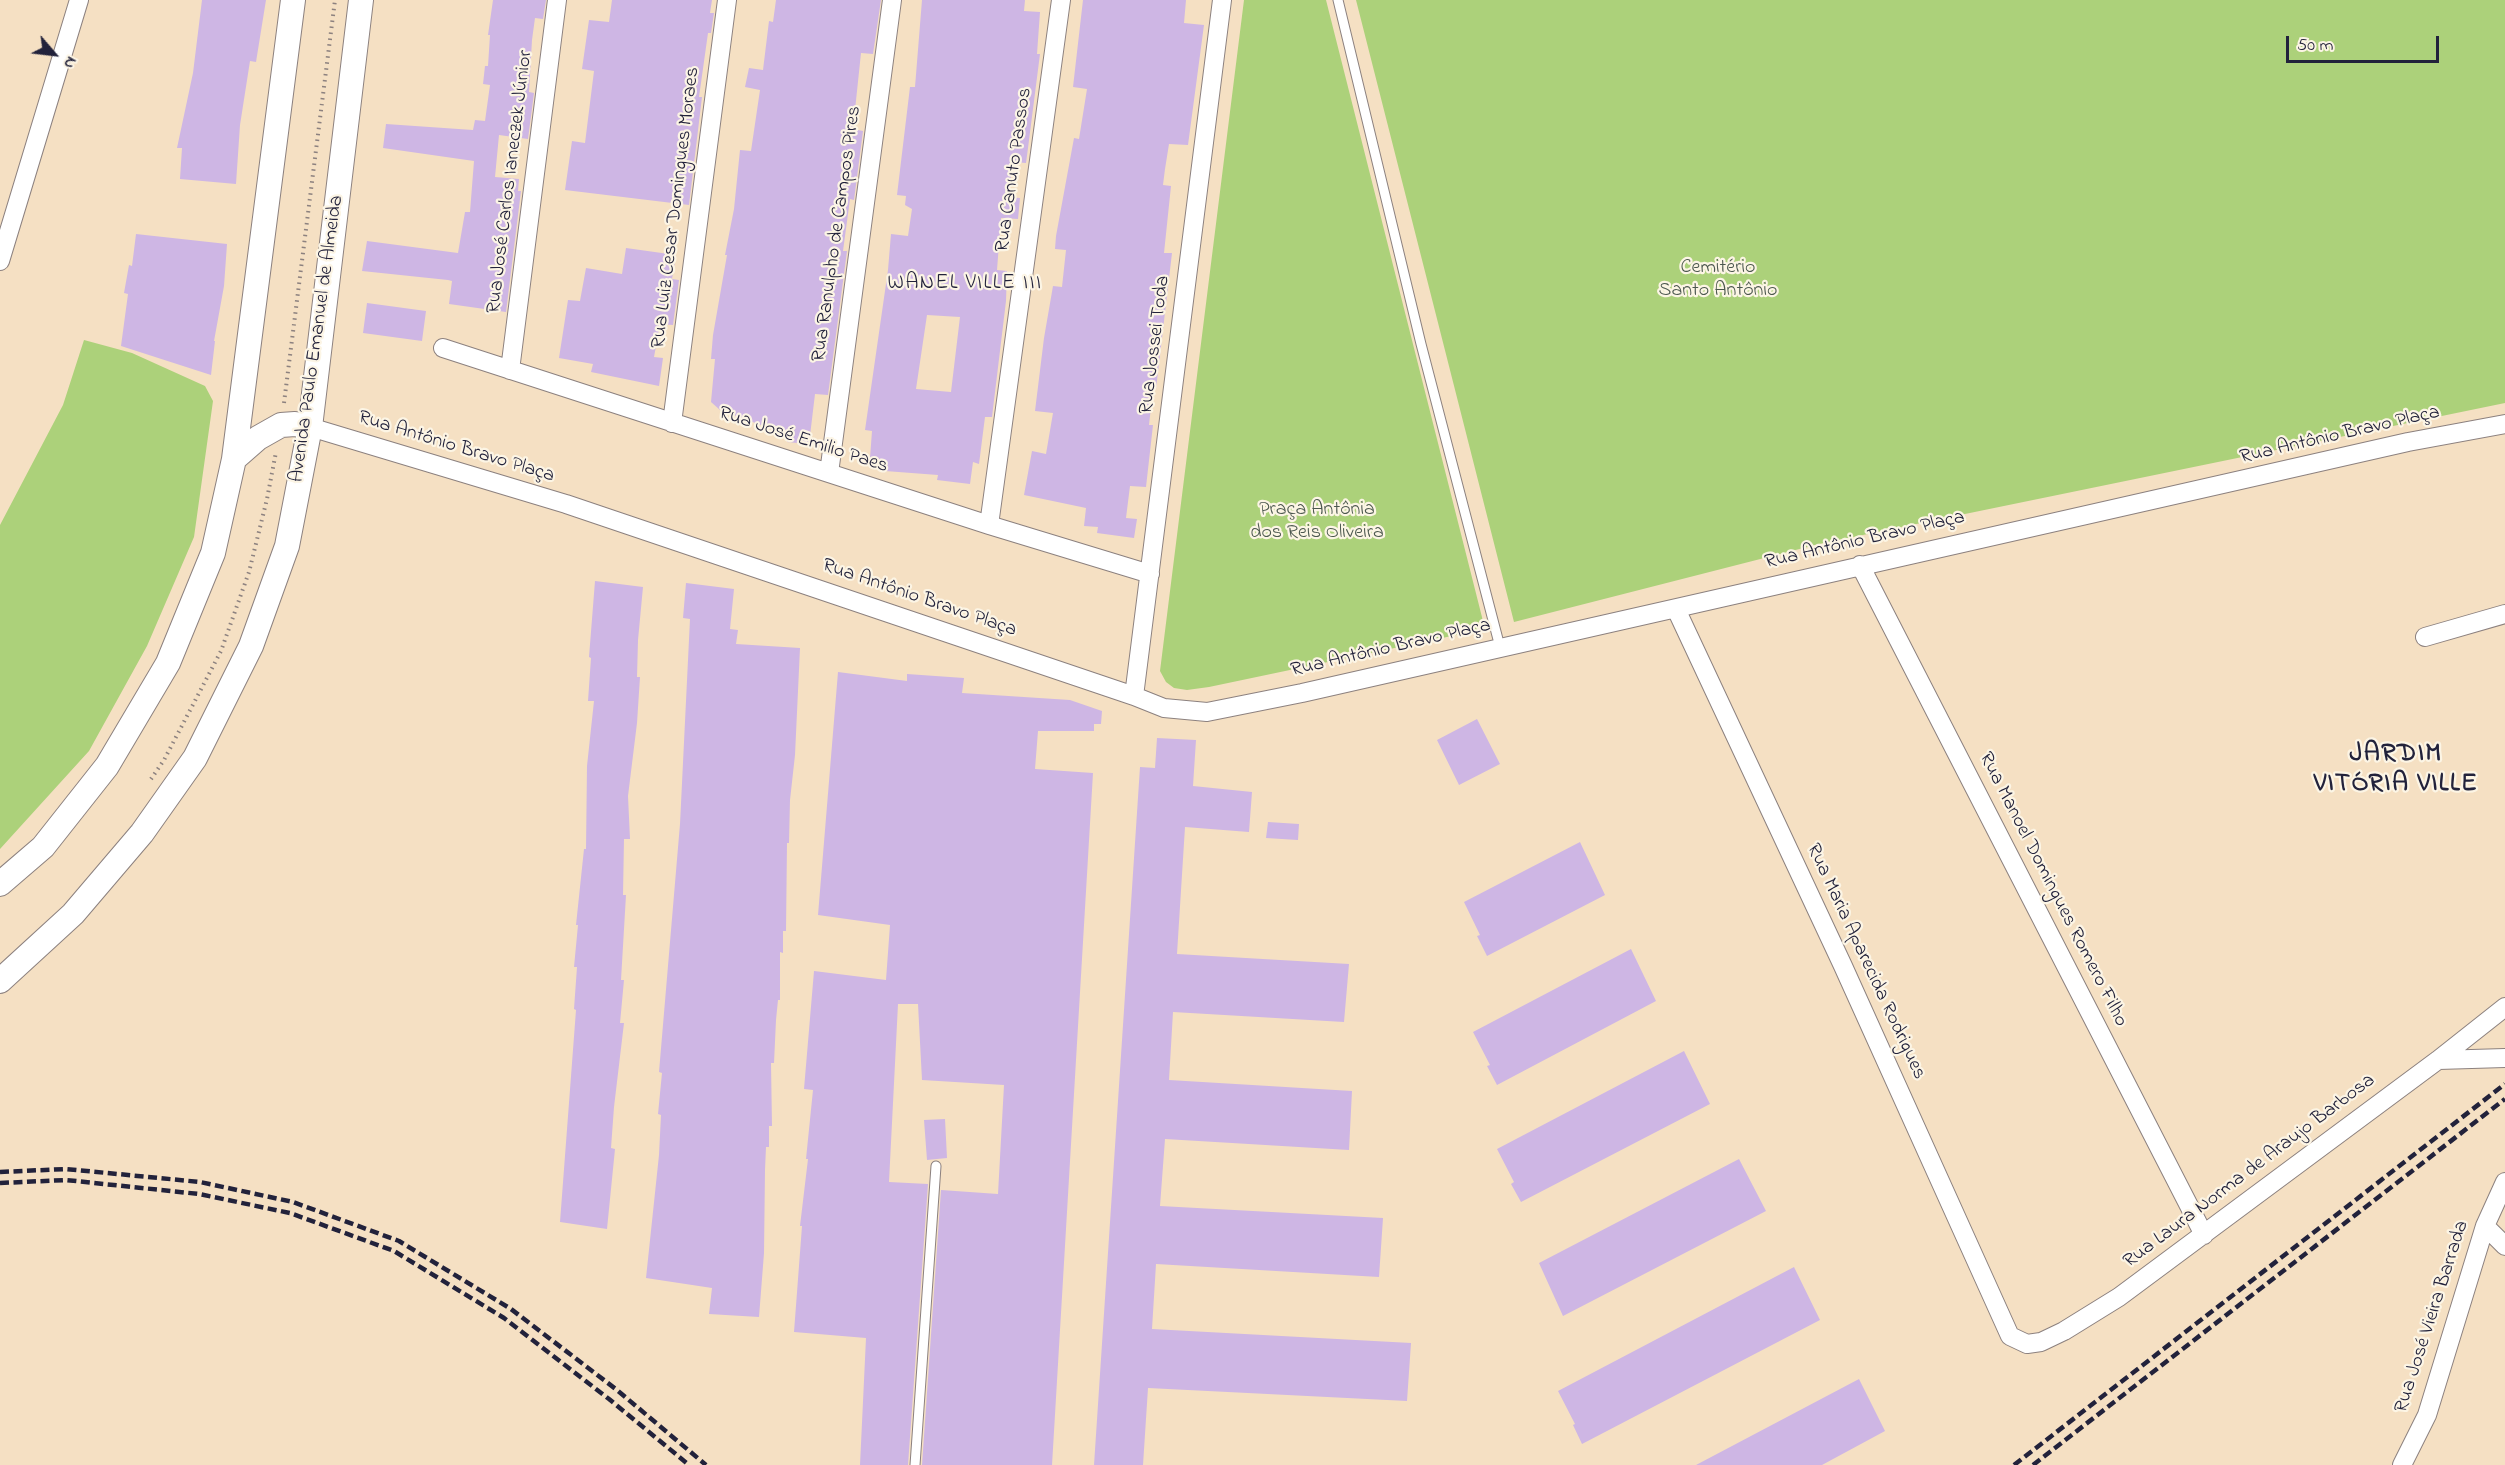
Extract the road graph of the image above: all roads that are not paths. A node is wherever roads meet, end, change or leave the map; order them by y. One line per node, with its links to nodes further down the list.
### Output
1 (79, 0): 10 (street)
2 (293, 0): 16 (main road)
3 (361, 0): 15 (main road, Avenida Paulo Emanuel de Almeida)
4 (557, 0): 12 (street, Rua José Carlos Ianeczek Júnior)
5 (727, 0): 13 (street, Rua Luiz Cesar Domingues Moraes)
6 (892, 0): 17 (street, Rua Ranulpho de Campos Pires)
7 (1061, 0): 18 (street, Rua Canuto Passos)
8 (1222, 0): 20 (street, Rua Jossei Toda)
9 (1338, 0): 24 (lane)
10 (0, 261)
11 (442, 348): 12 (street, Rua José Emilio Paes)
12 (510, 370): 13 (street, Rua José Emilio Paes)
13 (672, 423): 17 (street, Rua José Emilio Paes)
14 (2505, 423): 19 (street, Rua Antônio Bravo Plaça)
15 (310, 427): 16 (main road); 25 (street, Rua Antônio Bravo Plaça); 27 (main road, Avenida Paulo Emanuel de Almeida)
16 (234, 459): 26 (main road)
17 (829, 473): 18 (street, Rua José Emilio Paes)
18 (989, 525): 20 (street, Rua José Emilio Paes)
19 (1860, 565): 21 (street, Rua Antônio Bravo Plaça); 34 (street, Rua Manoel Domingues Romero Filho)
20 (1150, 574): 25 (street, Rua Jossei Toda)
21 (1676, 609): 24 (street, Rua Antônio Bravo Plaça); 36 (street, Rua Maria Aparecida Rodrigues)
22 (2505, 614): 23 (street)
23 (2425, 637)
24 (1500, 647): 25 (street, Rua Antônio Bravo Plaça)
25 (1134, 696)
26 (0, 884)
27 (0, 981)
28 (2505, 1007): 30 (street, Rua Laura Norma de Araujo Barbosa)
29 (2505, 1058): 30 (street)
30 (2438, 1060): 34 (street, Rua Laura Norma de Araujo Barbosa)
31 (936, 1166): 37 (lane)
32 (2505, 1182): 33 (street, Rua José Vieira Barrada)
33 (2485, 1226): 35 (street); 38 (street, Rua José Vieira Barrada)
34 (2204, 1235): 36 (street, Rua Laura Norma de Araujo Barbosa)
35 (2505, 1246)
36 (2010, 1336)
37 (915, 1465)
38 (2402, 1465)

